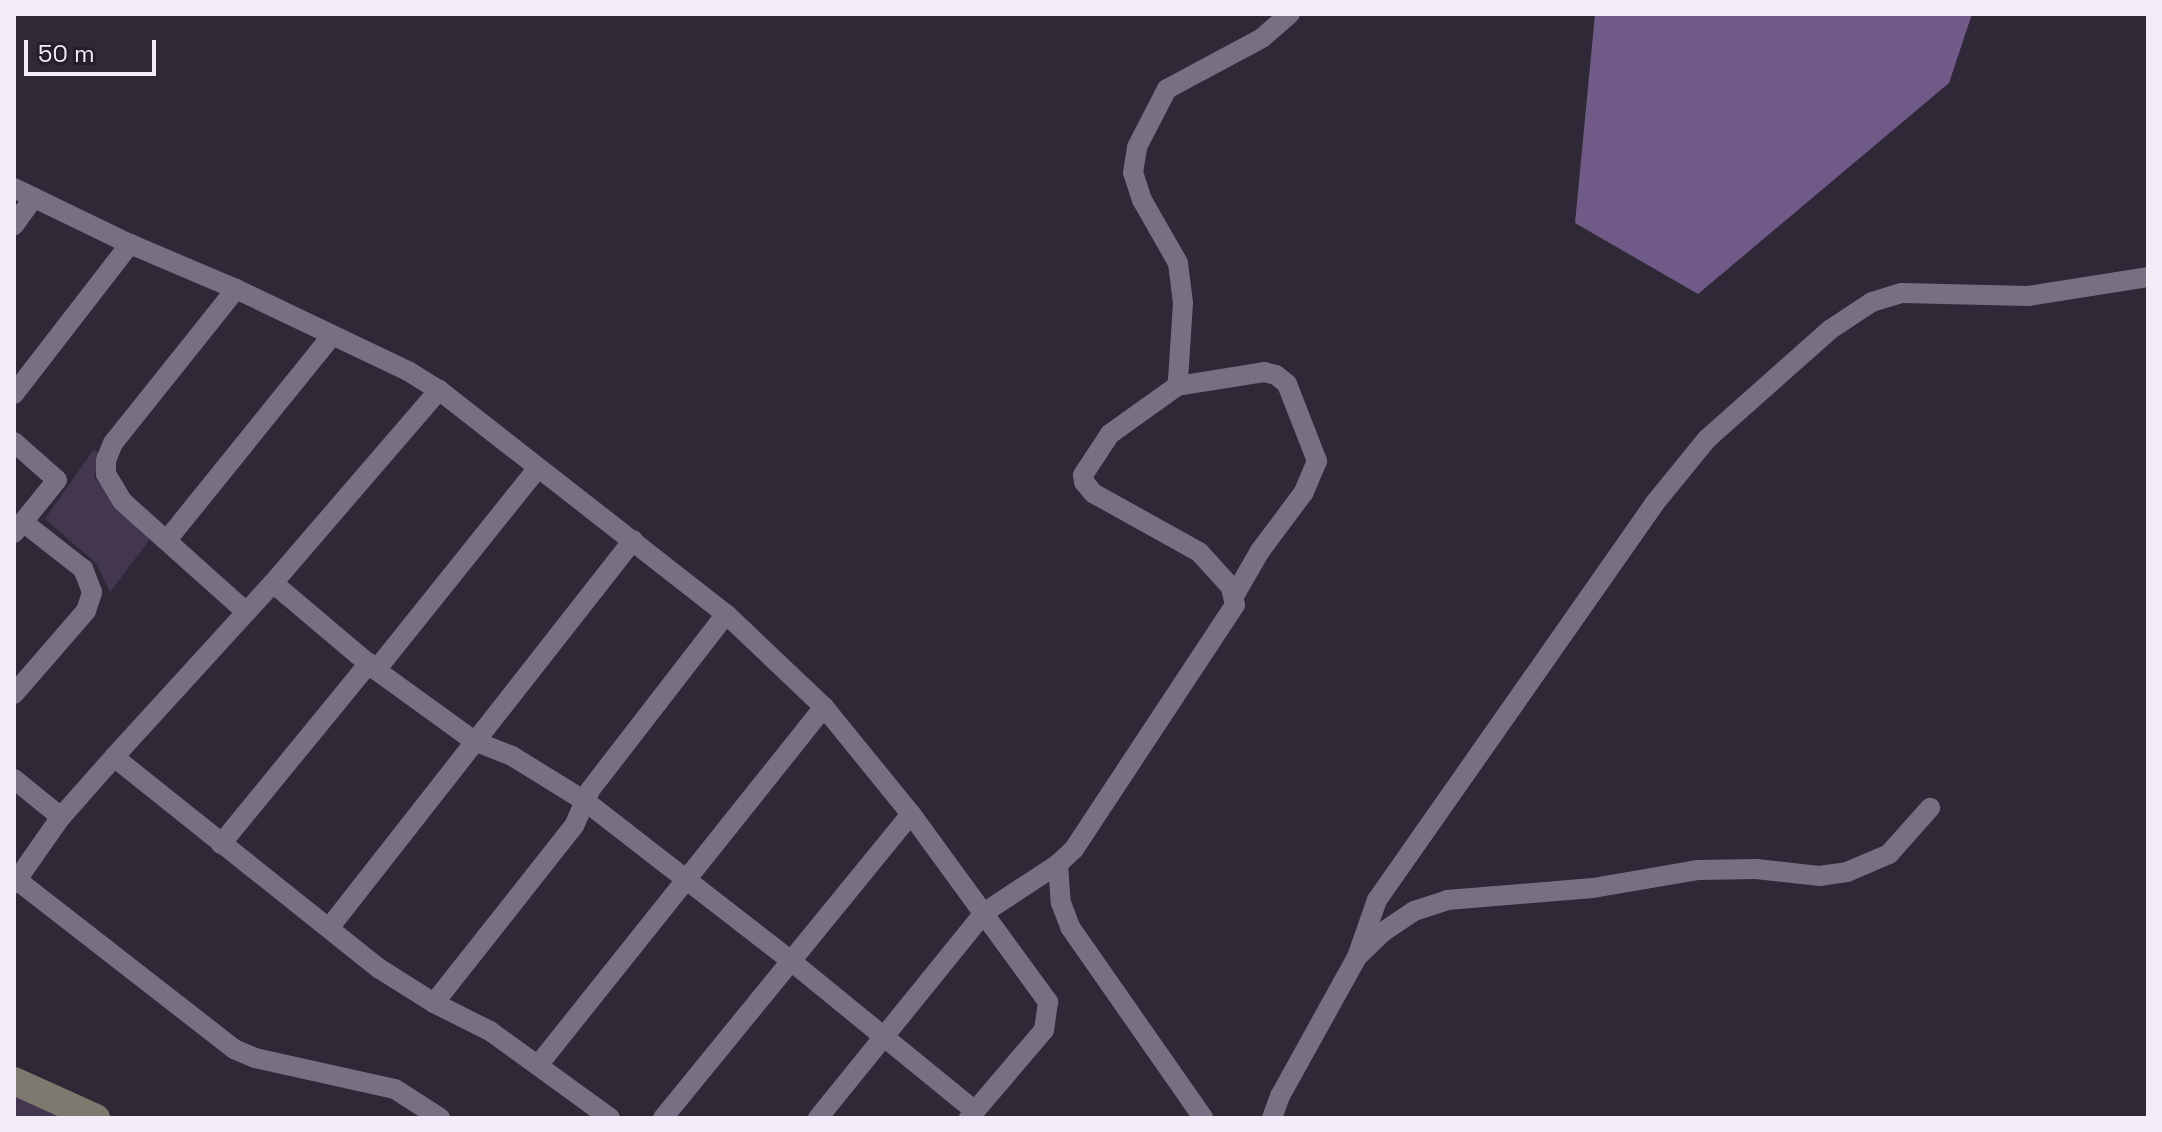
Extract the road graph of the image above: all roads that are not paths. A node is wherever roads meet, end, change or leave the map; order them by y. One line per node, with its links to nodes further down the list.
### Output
1 (1290, 14): 10 (street)
2 (14, 188): 3 (street)
3 (34, 197): 4 (street); 5 (street)
4 (14, 225)
5 (130, 244): 7 (street); 9 (street)
6 (2148, 277): 37 (street)
7 (236, 289): 8 (street); 15 (street)
8 (331, 337): 11 (street); 15 (street)
9 (18, 381)
10 (1177, 386): 18 (street); 18 (street)
11 (439, 390): 13 (street); 17 (street)
12 (14, 442): 14 (street)
13 (537, 469): 16 (street); 21 (street)
14 (19, 527): 22 (street)
15 (167, 540): 19 (street)
16 (633, 540): 20 (street); 24 (street)
17 (273, 583): 19 (street); 21 (street)
18 (1234, 596): 32 (street)
19 (246, 612): 25 (street)
20 (726, 614): 23 (street); 27 (street)
21 (373, 666): 24 (street); 31 (street)
22 (14, 694)
23 (824, 707): 29 (street); 33 (street)
24 (474, 741): 27 (street); 36 (street)
25 (114, 757): 30 (street); 31 (street)
26 (14, 779): 30 (street)
27 (585, 801): 33 (street); 39 (street)
28 (1930, 808): 37 (street)
29 (911, 814): 35 (street); 38 (street)
30 (61, 817): 34 (street)
31 (221, 844): 36 (street)
32 (1058, 864): 35 (street); 49 (street)
33 (685, 879): 38 (street); 41 (street)
34 (15, 882): 45 (street)
35 (985, 912): 40 (street); 43 (street)
36 (329, 928): 39 (street)
37 (1357, 957): 50 (street)
38 (791, 961): 40 (street); 47 (street)
39 (434, 1003): 41 (street)
40 (884, 1037): 43 (street); 48 (street)
41 (539, 1064): 46 (street)
42 (14, 1081): 44 (main road)
43 (972, 1114)
44 (96, 1118)
45 (440, 1118)
46 (610, 1118)
47 (663, 1118)
48 (818, 1118)
49 (1203, 1118)
50 (1272, 1118)

